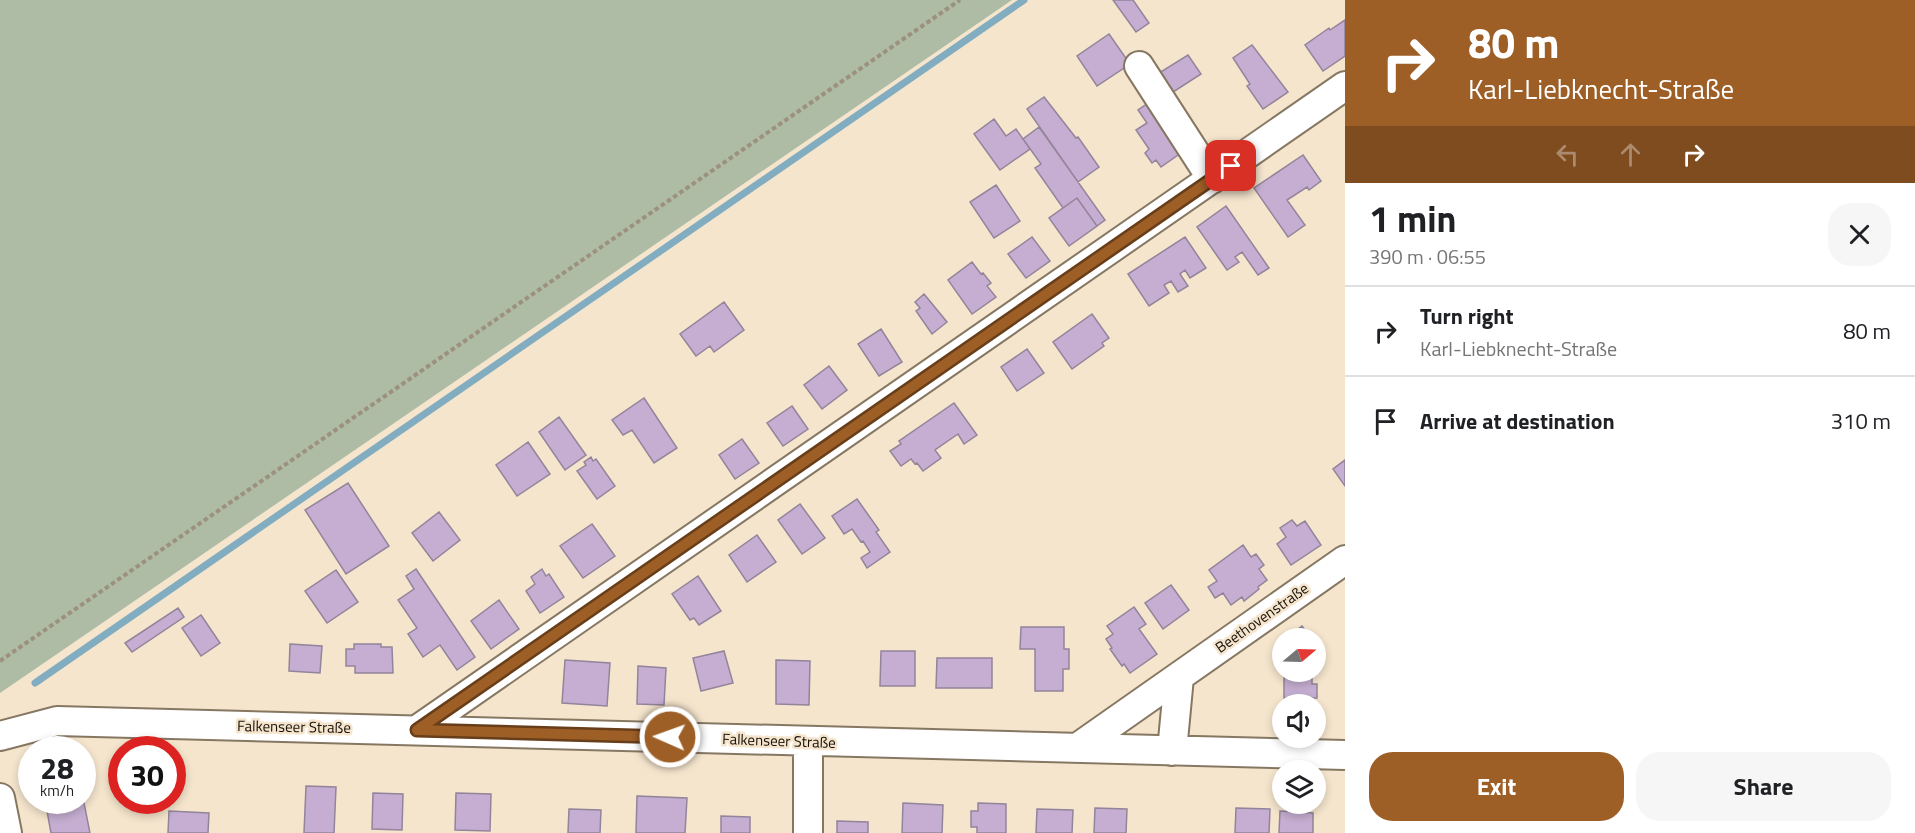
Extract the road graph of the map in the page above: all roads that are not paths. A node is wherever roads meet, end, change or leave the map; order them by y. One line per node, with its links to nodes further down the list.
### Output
1 (1139, 66): 3 (street)
2 (1345, 86): 3 (street)
3 (1212, 179): 6 (street)
4 (1345, 560): 5 (street, Beethovenstraße)
5 (1179, 677): 9 (street, Beethovenstraße); 10 (street)
6 (417, 730): 7 (street, Falkenseer Straße); 8 (street, Falkenseer Straße)
7 (0, 736)
8 (808, 742): 9 (street, Falkenseer Straße); 14 (street)
9 (1077, 747): 10 (street, Falkenseer Straße)
10 (1172, 751): 11 (street, Falkenseer Straße)
11 (1345, 755)
12 (0, 798): 13 (street)
13 (7, 833)
14 (808, 833)

